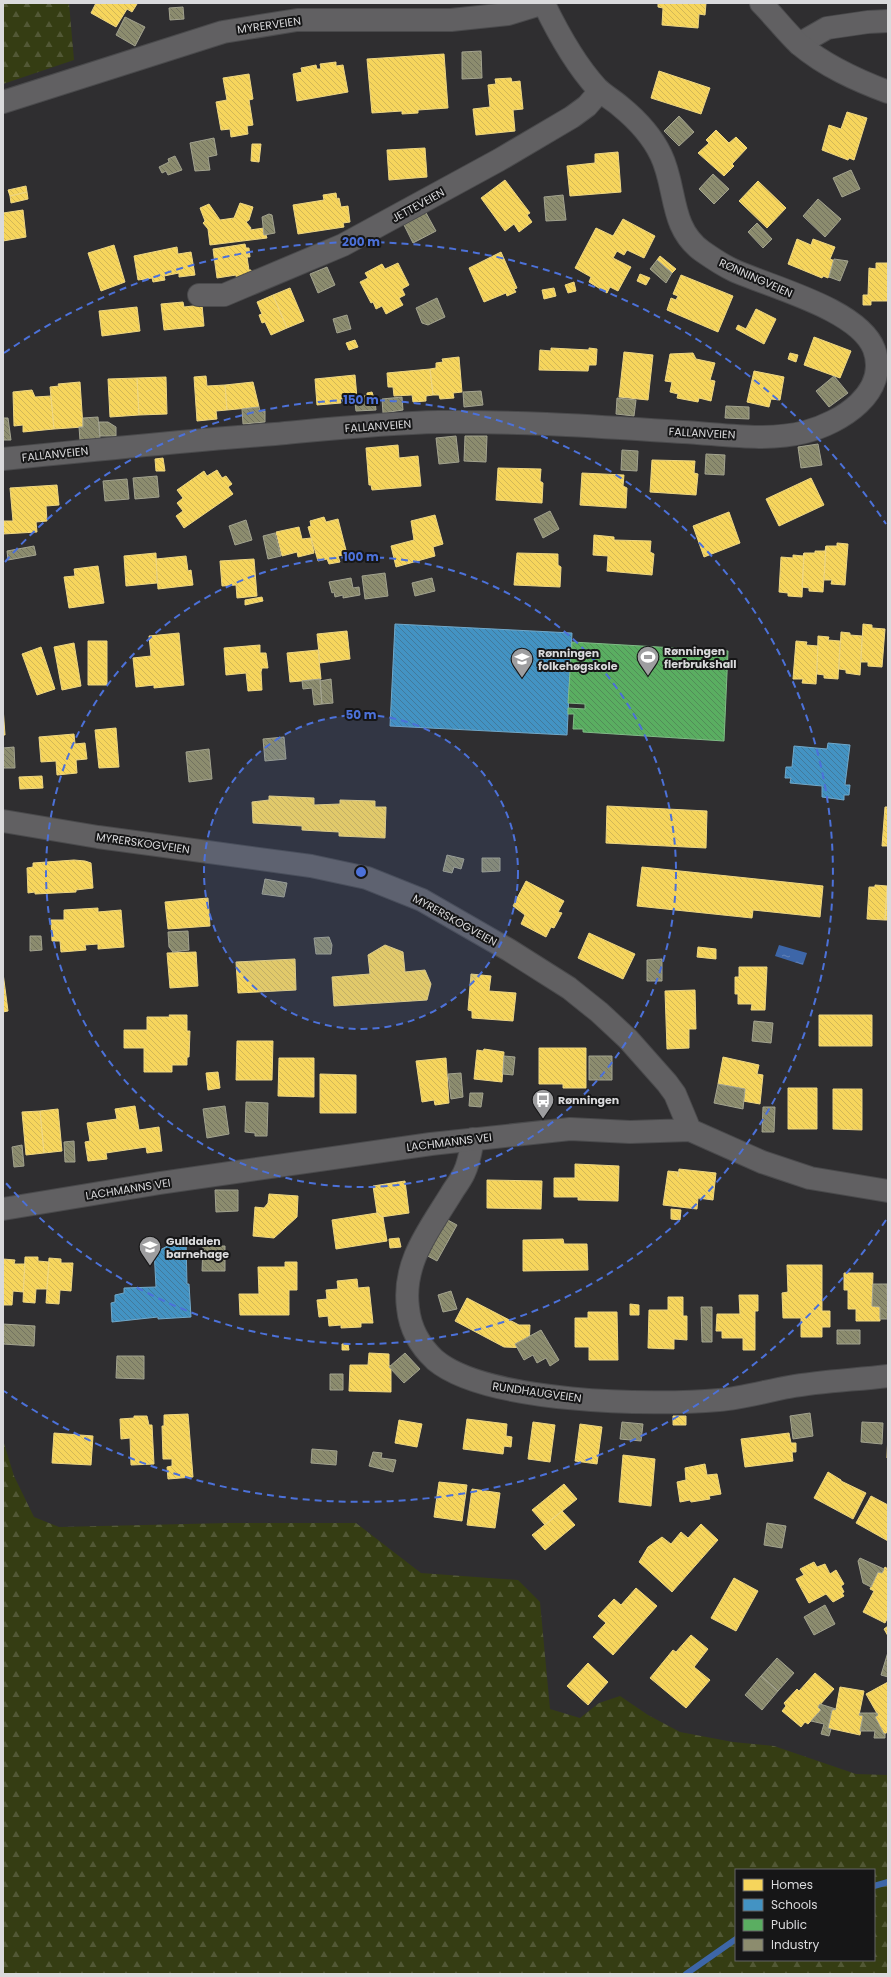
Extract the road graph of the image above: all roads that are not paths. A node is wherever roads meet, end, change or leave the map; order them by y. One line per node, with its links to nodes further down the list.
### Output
1 (544, 3): 5 (street, RØNNINGVEIEN); 7 (street, MYRERVEIEN)
2 (761, 3): 4 (street)
3 (888, 21): 4 (street)
4 (799, 44): 6 (street)
5 (600, 91): 8 (street, JETTEVEIEN); 9 (street, RØNNINGVEIEN)
6 (888, 92)
7 (3, 102)
8 (199, 295)
9 (754, 436): 10 (street, FALLANVEIEN)
10 (3, 459)
11 (3, 821): 12 (street, MYRERSKOGVEIEN)
12 (690, 1130): 13 (street, LACHMANNS VEI); 14 (street, LACHMANNS VEI)
13 (473, 1139): 15 (street, LACHMANNS VEI); 16 (street, RUNDHAUGVEIEN)
14 (888, 1191)
15 (3, 1209)
16 (888, 1376)

